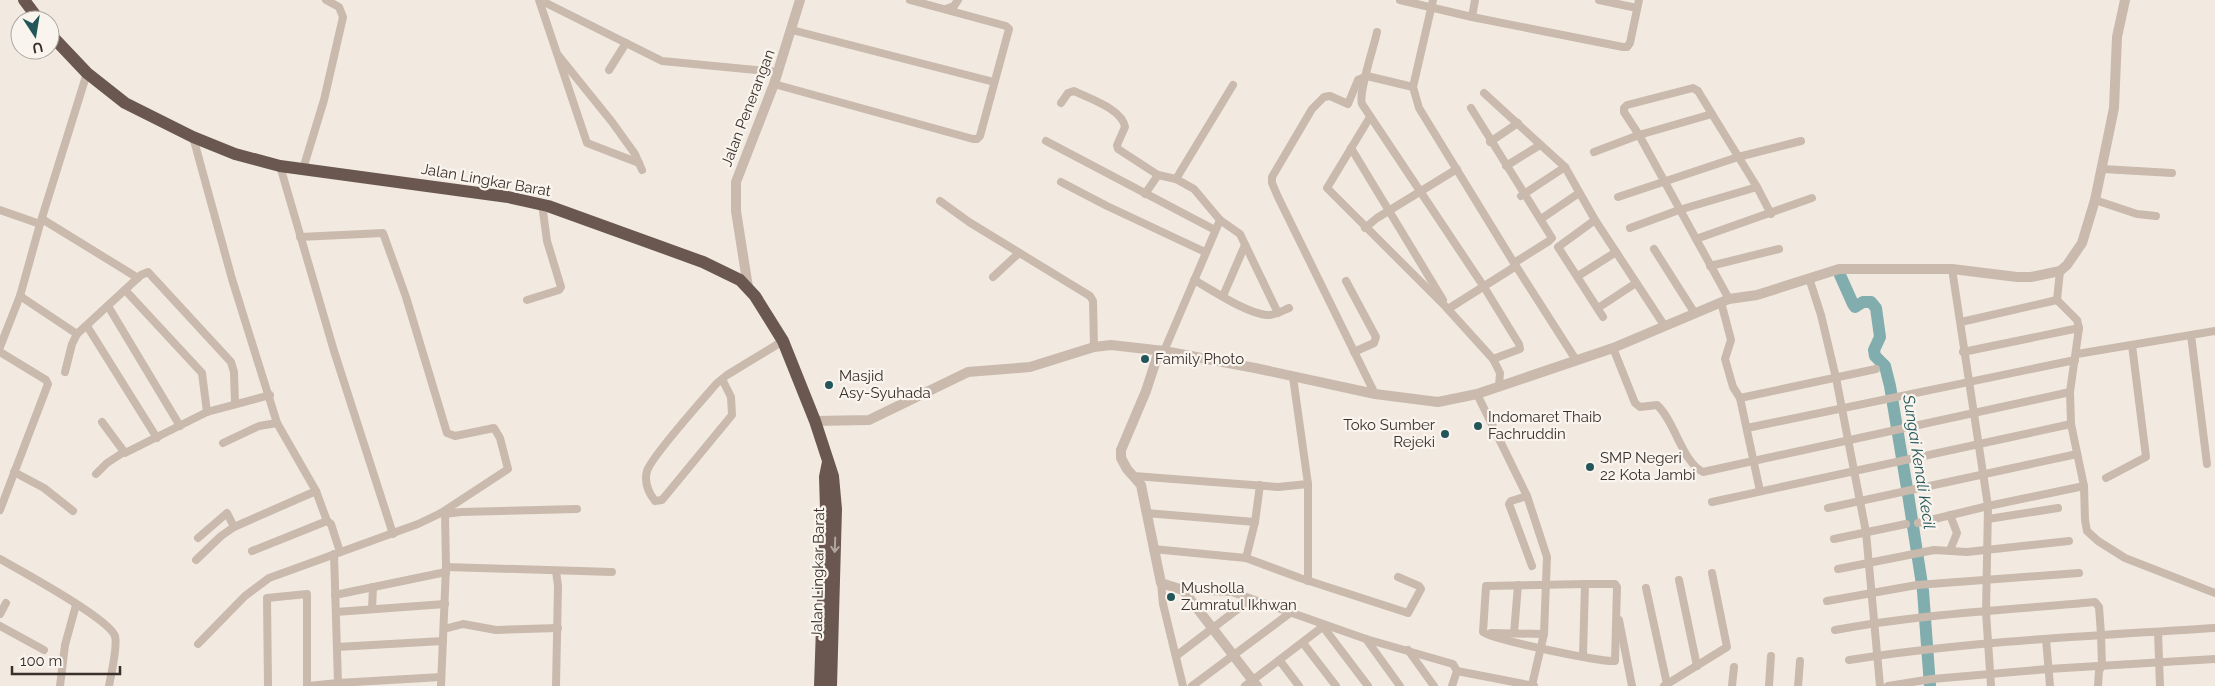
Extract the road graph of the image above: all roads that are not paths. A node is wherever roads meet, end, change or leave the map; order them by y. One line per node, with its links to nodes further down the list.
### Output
1 (24, 0): 13 (highway)
2 (326, 0): 47 (street)
3 (540, 0): 18 (street); 20 (street)
4 (800, 0): 16 (street, Jalan Penerangan)
5 (911, 0): 14 (street)
6 (958, 0): 14 (street)
7 (1400, 0): 11 (street)
8 (1475, 0): 15 (street)
9 (1599, 0): 12 (street)
10 (2125, 0): 49 (street)
11 (1432, 3): 15 (street); 28 (street)
12 (1638, 4): 15 (street)
13 (32, 10)
14 (946, 10): 25 (street)
15 (1472, 17)
16 (792, 30): 22 (street, Jalan Penerangan); 25 (street)
17 (1377, 32): 24 (street)
18 (626, 43): 21 (street); 22 (street)
19 (60, 45): 23 (highway, Jalan Lingkar Barat)
20 (557, 54): 20 (street)
21 (610, 70)
22 (778, 72): 26 (street, Jalan Penerangan)
23 (87, 73): 36 (highway, Jalan Lingkar Barat); 73 (street)
24 (1367, 76): 28 (street); 33 (street); 125 (street)
25 (994, 82): 26 (street)
26 (774, 84): 96 (street, Jalan Penerangan)
27 (1233, 85): 52 (street)
28 (1413, 87): 48 (street)
29 (1484, 93): 34 (street)
30 (1061, 103): 51 (street)
31 (1471, 108): 39 (street)
32 (1712, 114): 35 (street); 35 (street); 43 (street)
33 (1370, 117): 41 (street); 56 (street)
34 (1518, 123): 39 (street); 40 (street)
35 (1639, 135): 42 (street); 54 (street)
36 (192, 137): 44 (highway, Jalan Lingkar Barat); 140 (street)
37 (1046, 141): 58 (street)
38 (1801, 141): 43 (street)
39 (1490, 142): 45 (street)
40 (1540, 145): 45 (street); 46 (street)
41 (1351, 148): 67 (street); 74 (street)
42 (1594, 152)
43 (1738, 157): 54 (street); 55 (street)
44 (280, 166): 47 (highway, Jalan Lingkar Barat); 77 (street)
45 (1506, 166): 59 (street)
46 (1565, 167): 57 (street); 59 (street)
47 (303, 169): 64 (highway, Jalan Lingkar Barat)
48 (1457, 169): 56 (street); 85 (street)
49 (2103, 169): 50 (street); 62 (street)
50 (2172, 173)
51 (1158, 175): 52 (street); 58 (street)
52 (1176, 179): 71 (street)
53 (1061, 182): 82 (street)
54 (1663, 182): 60 (street); 66 (street)
55 (1758, 187): 66 (street); 68 (street)
56 (1420, 191): 67 (street); 97 (street)
57 (1579, 193): 70 (street); 72 (street)
58 (1145, 194): 76 (street)
59 (1523, 195): 70 (street)
60 (1618, 197)
61 (1812, 198): 68 (street)
62 (2096, 200): 69 (street); 88 (street)
63 (940, 201): 84 (street)
64 (542, 204): 96 (highway, Jalan Lingkar Barat); 101 (street)
65 (0, 210): 73 (street)
66 (1679, 210): 75 (street); 78 (street)
67 (1390, 211): 74 (street); 106 (street)
68 (1771, 214): 78 (street)
69 (2156, 216)
70 (1541, 219): 85 (street)
71 (1220, 220): 76 (street); 79 (street)
72 (1595, 220): 83 (street); 89 (street)
73 (41, 221): 91 (street); 99 (street)
74 (1365, 228): 106 (street)
75 (1630, 228)
76 (1215, 230): 82 (street)
77 (300, 237): 182 (street); 191 (street)
78 (1696, 239): 86 (street)
79 (1245, 245): 100 (street); 109 (street)
80 (1654, 249): 108 (street)
81 (1779, 249): 86 (street)
82 (1205, 252): 93 (street)
83 (1616, 252): 89 (street); 95 (street)
84 (1019, 253): 90 (street); 121 (street)
85 (1515, 265): 97 (street); 129 (street)
86 (1710, 266): 103 (street)
87 (1952, 269): 88 (street); 92 (street); 111 (street)
88 (2060, 271): 102 (street)
89 (1578, 276): 107 (street)
90 (993, 277)
91 (138, 278): 98 (street); 142 (street)
92 (1809, 278): 103 (street); 133 (street)
93 (1194, 280): 100 (street); 123 (street)
94 (1346, 281): 125 (street)
95 (1636, 283): 107 (street); 112 (street)
96 (748, 287): 118 (highway, Jalan Lingkar Barat)
97 (1484, 287): 106 (street); 128 (street)
98 (125, 290): 104 (street); 144 (street)
99 (20, 296): 116 (street); 120 (street)
100 (1223, 296): 109 (street)
101 (527, 300)
102 (2057, 300): 111 (street); 114 (street)
103 (1725, 301): 108 (street); 141 (street)
104 (108, 306): 113 (street); 150 (street)
105 (1289, 308): 109 (street)
106 (1447, 308): 128 (street)
107 (1598, 308): 110 (street)
108 (1694, 312): 112 (street)
109 (1278, 313)
110 (1604, 317)
111 (1961, 322): 126 (street)
112 (1664, 325): 122 (street)
113 (87, 326): 116 (street); 152 (street)
114 (2079, 328): 126 (street); 127 (street)
115 (2215, 331): 117 (street)
116 (77, 334): 131 (street)
117 (2191, 335): 119 (street); 160 (street)
118 (783, 340): 134 (street); 146 (highway, Jalan Lingkar Barat)
119 (2132, 345): 127 (street); 166 (street)
120 (0, 347)
121 (1094, 347): 123 (street); 146 (street)
122 (1613, 348): 129 (street); 158 (street)
123 (1162, 351): 132 (street); 164 (street)
124 (0, 352): 161 (street)
125 (1354, 352): 138 (street)
126 (1963, 352): 135 (street)
127 (2076, 357): 135 (street); 137 (street)
128 (1493, 359): 136 (street)
129 (1576, 360): 136 (street)
130 (1876, 369): 133 (street)
131 (65, 372)
132 (1293, 377): 138 (street); 167 (street)
133 (1836, 378): 141 (street); 143 (street)
134 (722, 379): 134 (street)
135 (1968, 382): 143 (street); 145 (street)
136 (1499, 386): 139 (street)
137 (2070, 392): 145 (street); 149 (street)
138 (1375, 394): 139 (street)
139 (1478, 394): 172 (street)
140 (270, 395): 142 (street); 148 (street)
141 (1740, 398): 151 (street)
142 (235, 403): 144 (street)
143 (1841, 408): 151 (street); 153 (street)
144 (207, 412): 150 (street)
145 (1974, 413): 153 (street); 155 (street)
146 (815, 421): 159 (highway, Jalan Lingkar Barat)
147 (102, 422): 156 (street)
148 (277, 423): 154 (street); 170 (street)
149 (2071, 424): 155 (street); 157 (street)
150 (180, 426): 152 (street)
151 (1747, 428): 158 (street)
152 (157, 438): 156 (street)
153 (1847, 440): 158 (street); 162 (street)
154 (223, 443)
155 (1978, 445): 162 (street); 165 (street)
156 (124, 452): 163 (street)
157 (2078, 454): 165 (street); 169 (street)
158 (1753, 460): 171 (street)
159 (828, 462): 285 (highway, Jalan Lingkar Barat); 286 (highway, Jalan Lingkar Barat, one-way to 286)
160 (2207, 464)
161 (14, 472): 178 (street); 180 (street)
162 (1854, 472): 171 (street); 173 (street)
163 (96, 474)
164 (1134, 476): 168 (street); 181 (street)
165 (1984, 476): 173 (street); 175 (street)
166 (2106, 478)
167 (1308, 484): 168 (street); 213 (street)
168 (1260, 485): 186 (street)
169 (2084, 486): 175 (street); 222 (street)
170 (316, 491): 185 (street); 189 (street)
171 (1760, 491): 174 (street)
172 (1527, 496): 204 (street); 204 (street)
173 (1859, 501): 176 (street); 190 (street)
174 (1712, 502)
175 (1988, 506): 183 (street); 184 (street)
176 (1828, 508)
177 (2058, 508): 184 (street)
178 (0, 510)
179 (577, 510): 182 (street)
180 (73, 511)
181 (1146, 513): 186 (street); 195 (street)
182 (443, 514): 191 (street); 205 (street)
183 (1950, 515): 187 (street); 196 (street)
184 (1988, 518): 197 (street)
185 (327, 521): 198 (street); 199 (street)
186 (1254, 522): 200 (street)
187 (1918, 523)
188 (1906, 524): 190 (street)
189 (234, 527): 192 (street); 202 (street)
190 (1866, 532): 193 (street); 203 (street)
191 (393, 534): 199 (street)
192 (198, 538)
193 (1834, 539)
194 (2069, 541): 197 (street)
195 (1153, 549): 200 (street); 215 (street)
196 (1950, 550): 197 (street); 203 (street)
197 (1988, 550): 214 (street)
198 (252, 552)
199 (337, 553): 223 (street); 254 (street)
200 (1246, 558): 213 (street)
201 (0, 559): 229 (street)
202 (196, 560)
203 (1870, 563): 206 (street); 224 (street)
204 (1547, 566): 216 (street)
205 (446, 569): 207 (street); 219 (street); 228 (street)
206 (1838, 569)
207 (556, 571): 208 (street); 239 (street)
208 (612, 572)
209 (1712, 573): 269 (street)
210 (2079, 573): 214 (street)
211 (1398, 577): 213 (street)
212 (1679, 580): 269 (street)
213 (1308, 581)
214 (1986, 581): 224 (street); 233 (street)
215 (1161, 583): 221 (street); 260 (street)
216 (1546, 584): 217 (street); 218 (street); 247 (street)
217 (1585, 584): 230 (street); 261 (street)
218 (1518, 585): 245 (street); 246 (street)
219 (373, 587): 223 (street); 231 (street)
220 (1646, 588): 278 (street)
221 (1183, 590): 225 (street); 240 (street)
222 (2215, 593)
223 (336, 594): 232 (street)
224 (1872, 594): 226 (street); 236 (street)
225 (1251, 599): 234 (street); 240 (street)
226 (1828, 601)
227 (6, 603): 235 (street)
228 (445, 604): 231 (street); 242 (street)
229 (76, 605): 279 (street); 280 (street)
230 (1616, 605): 261 (street); 296 (street)
231 (372, 609): 232 (street)
232 (336, 612): 255 (street)
233 (1986, 612): 236 (street); 248 (street); 253 (street)
234 (1290, 613): 238 (street); 259 (street)
235 (0, 614)
236 (1873, 622): 243 (street); 263 (street)
237 (0, 626): 257 (street)
238 (1325, 626): 249 (street); 252 (street); 291 (street)
239 (558, 628): 242 (street); 284 (street)
240 (1214, 628): 259 (street); 260 (street)
241 (2215, 628): 244 (street)
242 (444, 629): 251 (street)
243 (1835, 630)
244 (2158, 632): 248 (street); 268 (street)
245 (1483, 633): 246 (street); 256 (street)
246 (1514, 633): 247 (street)
247 (1544, 634): 256 (street)
248 (2101, 634): 250 (street); 271 (street)
249 (1366, 638): 258 (street); 292 (street)
250 (2046, 639): 253 (street); 272 (street)
251 (443, 641): 255 (street); 275 (street)
252 (1303, 643): 266 (street); 290 (street)
253 (1988, 643): 263 (street); 274 (street)
254 (198, 644)
255 (337, 647): 276 (street)
256 (1542, 648): 261 (street); 295 (street)
257 (44, 650)
258 (1408, 650): 273 (street); 293 (street)
259 (1233, 655): 277 (street); 288 (street)
260 (1176, 656): 287 (street)
261 (1583, 656)
262 (1772, 656): 298 (street)
263 (1878, 656): 265 (street); 300 (street)
264 (2215, 659): 268 (street)
265 (1849, 660)
266 (1280, 661): 277 (street); 289 (street)
267 (1800, 661): 299 (street)
268 (2159, 662): 271 (street); 305 (street)
269 (1697, 666): 278 (street)
270 (1734, 666): 297 (street)
271 (2102, 666): 272 (street); 304 (street)
272 (2048, 669): 274 (street); 303 (street)
273 (1457, 671): 294 (street); 295 (street)
274 (1990, 675): 301 (street); 302 (street)
275 (441, 677): 276 (street); 283 (street)
276 (338, 683): 282 (street)
277 (1252, 684)
278 (1665, 685)
279 (60, 686)
280 (109, 686)
281 (268, 686): 282 (street)
282 (308, 686)
283 (441, 686)
284 (556, 686)
285 (820, 686)
286 (831, 686)
287 (1183, 686)
288 (1192, 686)
289 (1299, 686)
290 (1336, 686)
291 (1368, 686)
292 (1400, 686)
293 (1434, 686)
294 (1452, 686)
295 (1534, 686)
296 (1632, 686)
297 (1732, 686)
298 (1769, 686)
299 (1798, 686)
300 (1880, 686)
301 (1888, 686)
302 (1991, 686)
303 (2050, 686)
304 (2098, 686)
305 (2160, 686)

